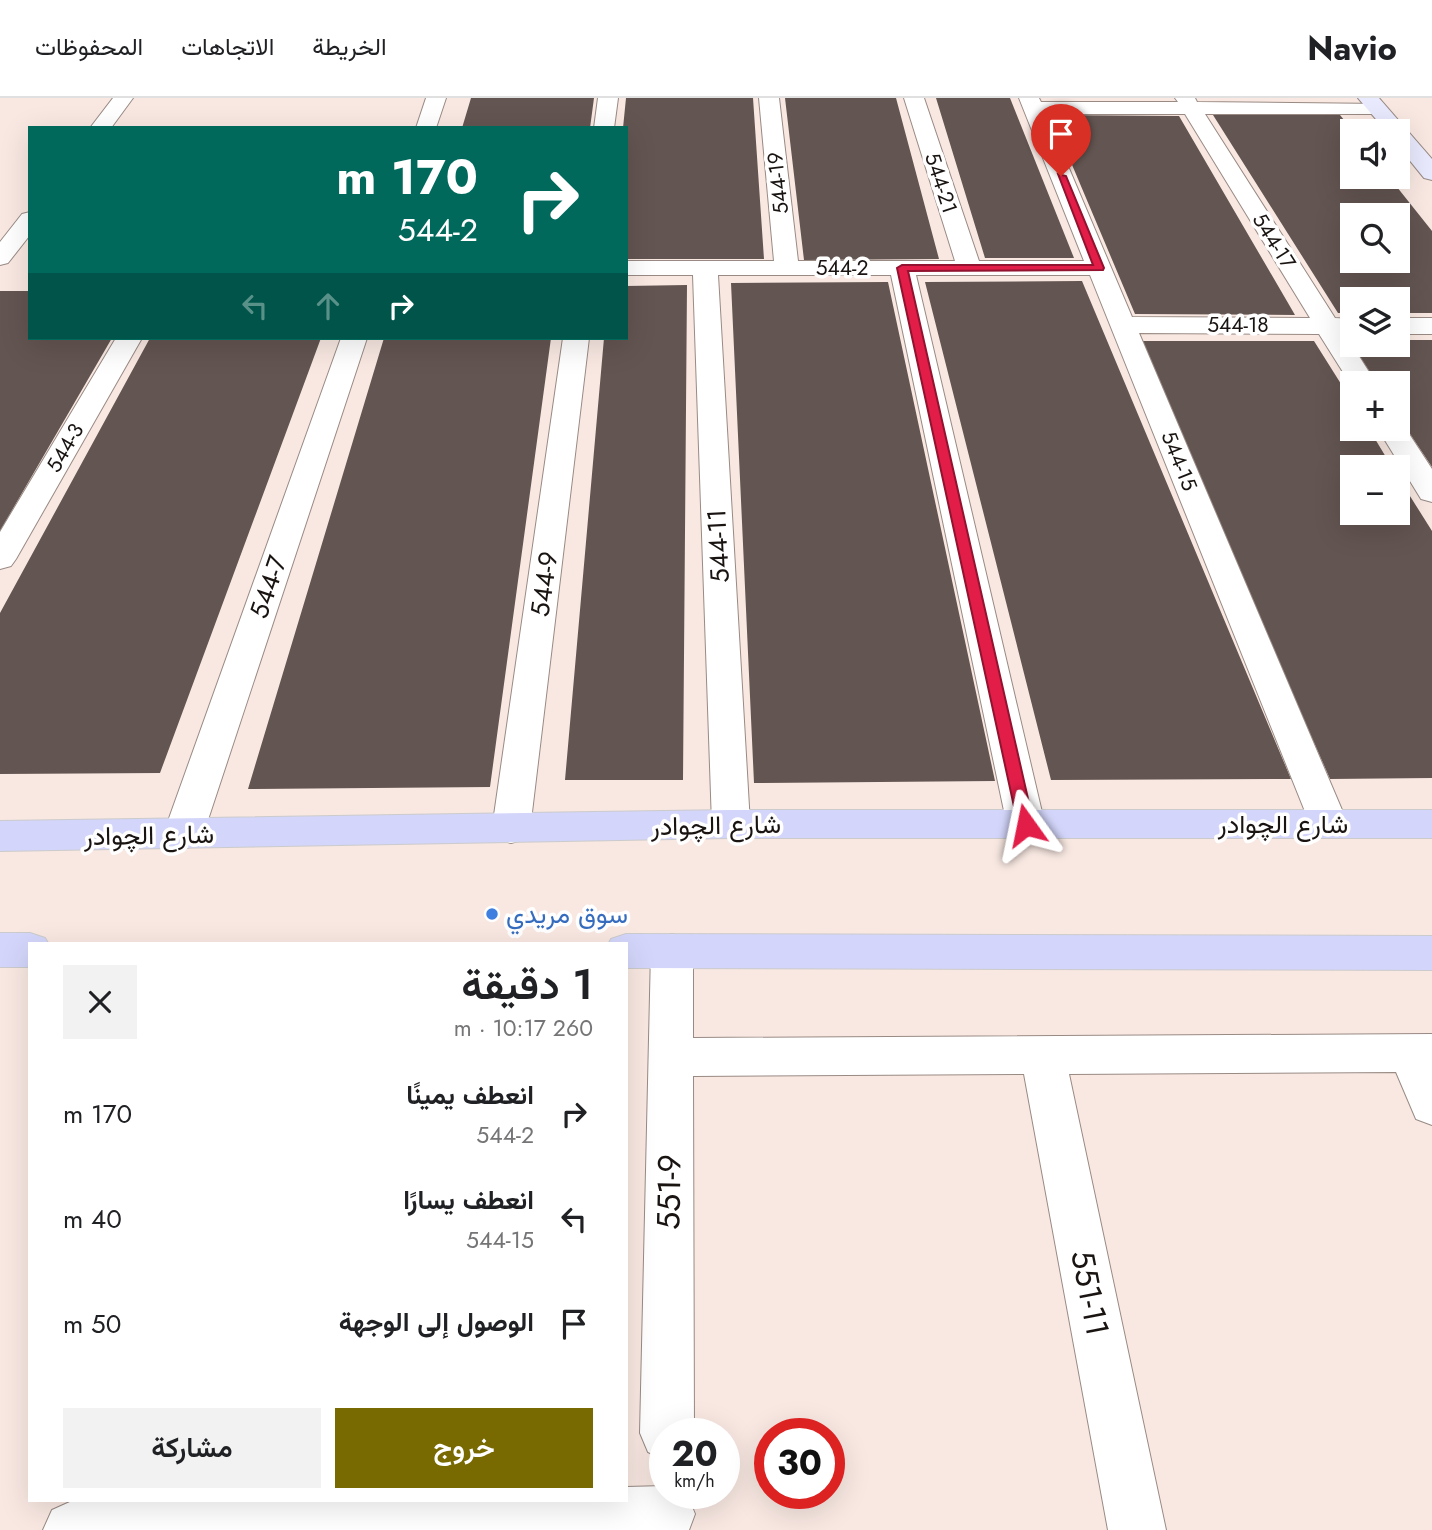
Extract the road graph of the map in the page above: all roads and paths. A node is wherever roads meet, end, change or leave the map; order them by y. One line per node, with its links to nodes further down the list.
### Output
1 (122, 98): 10 (street)
2 (436, 98): 11 (street)
3 (608, 98): 12 (street)
4 (769, 98): 21 (street, 544-19)
5 (914, 98): 23 (street, 544-21)
6 (1031, 103): 7 (street); 24 (street, 544-15)
7 (1188, 103): 8 (street); 26 (street, 544-17)
8 (1372, 103): 9 (street)
9 (1386, 119)
10 (101, 126)
11 (427, 126)
12 (604, 126)
13 (1410, 139): 14 (street)
14 (1432, 146)
15 (1410, 147): 16 (street)
16 (1432, 173)
17 (28, 223): 18 (street)
18 (7, 266)
19 (628, 268): 20 (street, 544-2)
20 (705, 268): 21 (street, 544-2); 35 (street, 544-11)
21 (787, 268): 22 (street, 544-2)
22 (902, 268): 23 (street, 544-2); 38 (street)
23 (969, 268): 24 (street, 544-2)
24 (1099, 268): 25 (street, 544-15)
25 (1122, 325): 26 (street, 544-18); 36 (street, 544-15)
26 (1340, 326)
27 (1410, 326): 28 (street)
28 (1432, 326)
29 (129, 340): 34 (street, 544-3)
30 (353, 340): 40 (street, 544-7)
31 (576, 340): 39 (street, 544-9)
32 (1400, 441): 33 (street)
33 (1432, 493)
34 (0, 559)
35 (731, 824): 38 (main road, شارع الچوادر); 39 (main road, شارع الچوادر)
36 (1329, 824): 37 (main road, شارع الچوادر); 38 (main road, شارع الچوادر)
37 (1432, 824)
38 (1026, 825)
39 (511, 830): 40 (main road, شارع الچوادر)
40 (183, 835): 41 (main road, شارع الچوادر)
41 (0, 836)
42 (0, 950): 43 (main road)
43 (28, 950)
44 (649, 951): 45 (main road); 48 (street, 551-9)
45 (1432, 953)
46 (1422, 1053): 47 (street); 49 (street)
47 (1043, 1055): 48 (street); 53 (street, 551-11)
48 (671, 1057): 50 (street, 551-9)
49 (1432, 1105)
50 (667, 1418)
51 (667, 1512): 52 (street)
52 (72, 1530)
53 (1137, 1530)

